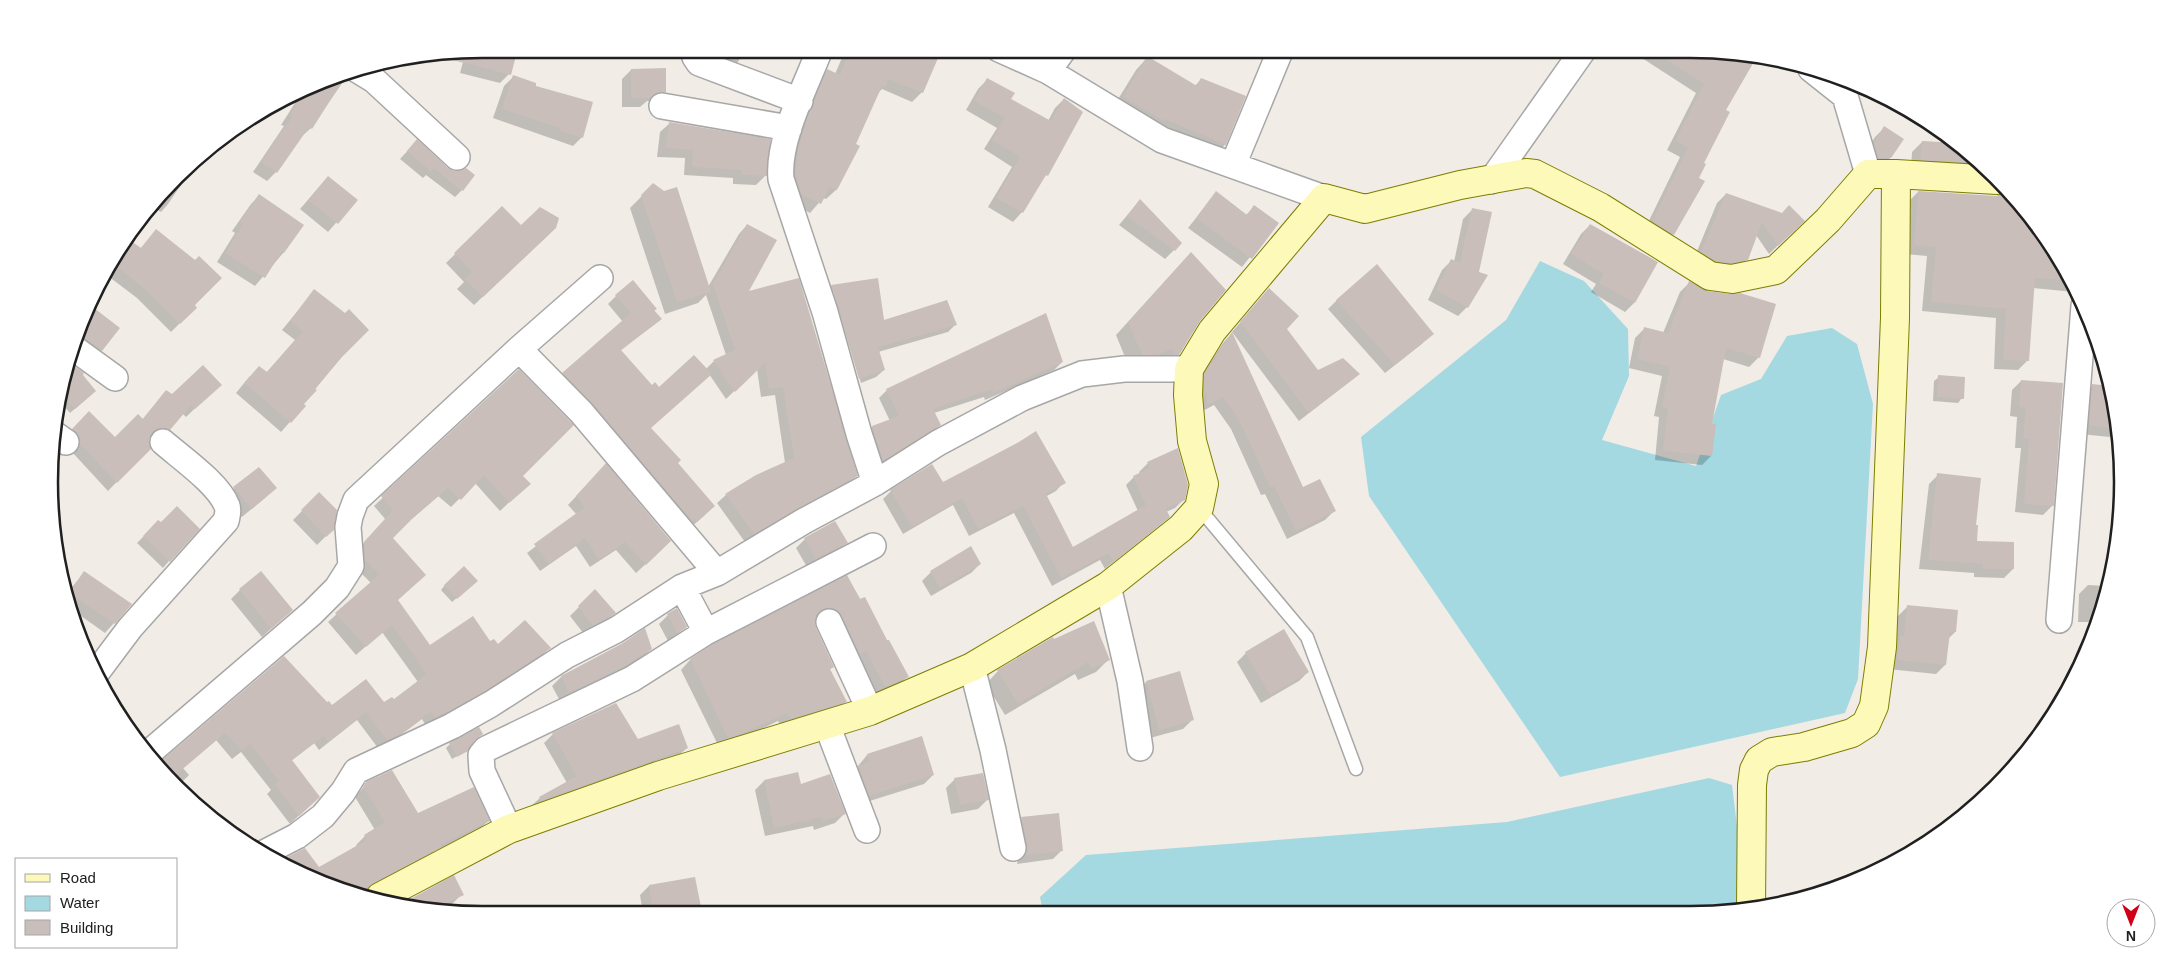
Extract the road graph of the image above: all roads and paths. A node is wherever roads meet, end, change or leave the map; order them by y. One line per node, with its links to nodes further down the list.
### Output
1 (696, 58): 10 (street)
2 (817, 58): 10 (street)
3 (1019, 58): 7 (street)
4 (1057, 58): 7 (street)
5 (1277, 58): 14 (street)
6 (1578, 58): 18 (street)
7 (1048, 71): 14 (street)
8 (370, 72): 13 (street)
9 (1825, 80): 15 (street)
10 (800, 101): 12 (street)
11 (662, 106): 12 (street)
12 (789, 128): 27 (street)
13 (457, 157)
14 (1233, 165): 19 (street)
15 (1868, 174): 16 (street); 18 (street)
16 (1896, 174): 17 (street); 48 (street)
17 (1986, 179)
18 (1491, 181): 19 (street)
19 (1324, 198): 24 (street)
20 (600, 278): 22 (street)
21 (2083, 323): 33 (street)
22 (519, 349): 30 (street); 41 (street)
23 (78, 351): 25 (street)
24 (1189, 369): 27 (street); 28 (street)
25 (114, 378)
26 (163, 442): 37 (street)
27 (875, 483): 30 (street)
28 (1199, 508): 31 (street); 42 (lane)
29 (873, 546): 35 (street)
30 (717, 573): 32 (street)
31 (1108, 586): 36 (street); 40 (street)
32 (682, 587): 35 (street); 46 (street)
33 (2059, 620)
34 (829, 622): 38 (street)
35 (706, 632): 43 (street)
36 (972, 667): 38 (street); 45 (street)
37 (100, 668)
38 (870, 711): 39 (street)
39 (827, 725): 43 (street); 44 (street)
40 (1140, 748)
41 (153, 749)
42 (1356, 769)
43 (509, 828): 47 (street)
44 (867, 830)
45 (1012, 848)
46 (270, 850)
47 (386, 894)
48 (1751, 901)

